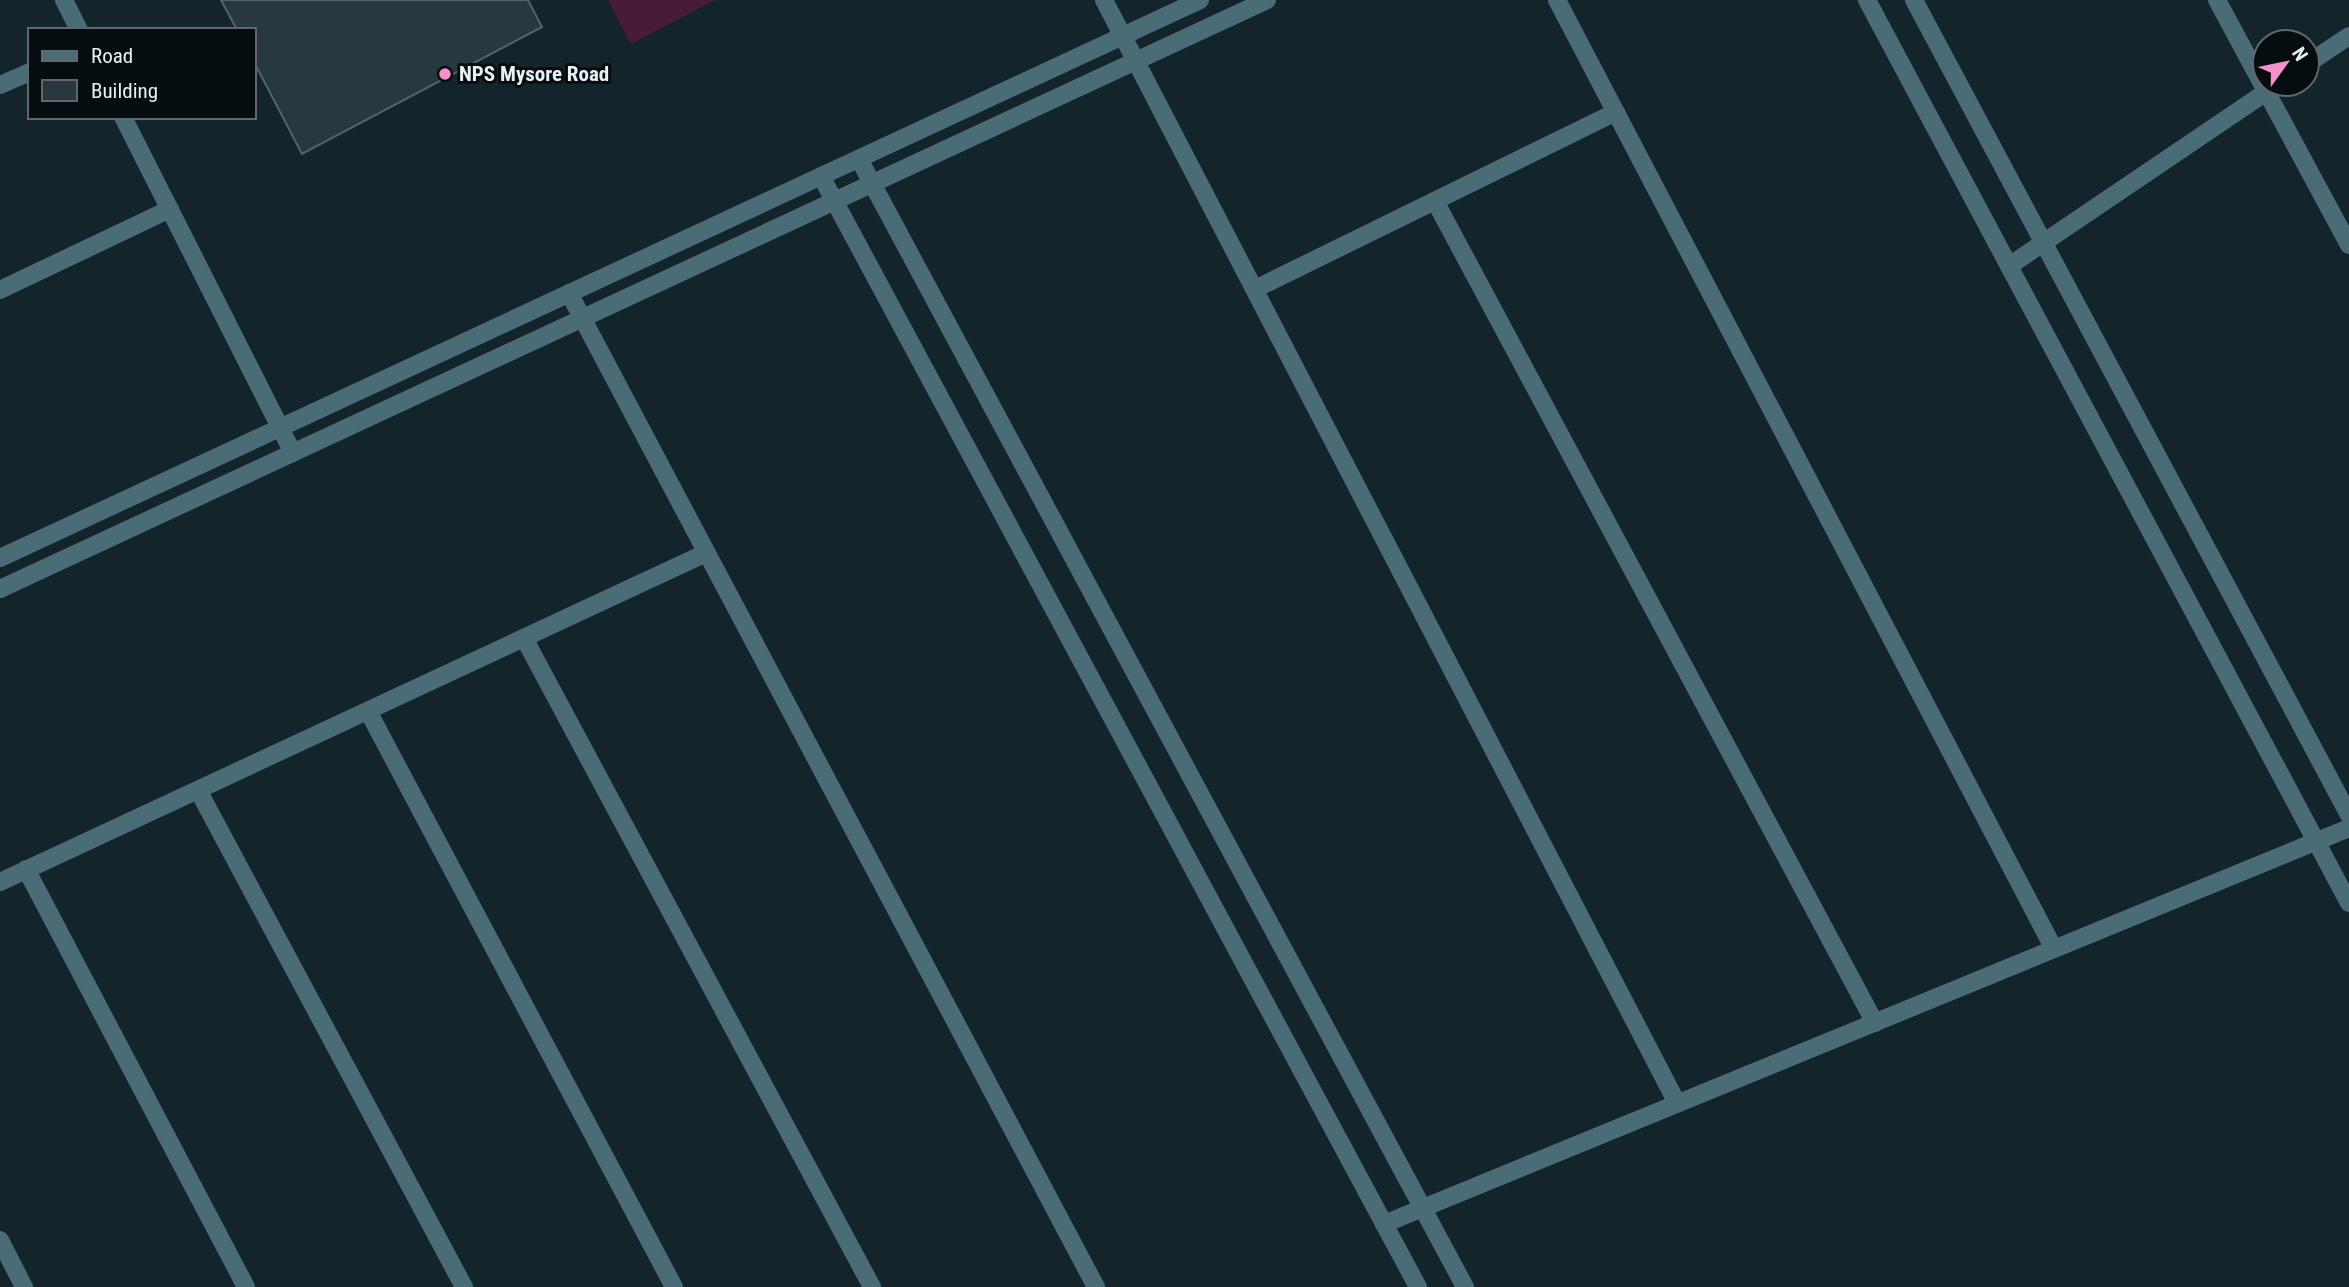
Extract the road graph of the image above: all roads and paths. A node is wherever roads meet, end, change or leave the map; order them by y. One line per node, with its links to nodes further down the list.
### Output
1 (64, 0): 9 (street)
2 (1104, 0): 10 (street)
3 (1200, 0): 10 (street)
4 (1267, 0): 14 (street)
5 (1557, 0): 19 (street)
6 (1867, 0): 29 (street)
7 (1914, 0): 27 (street)
8 (2217, 0): 12 (street)
9 (78, 28)
10 (1123, 36): 14 (street); 21 (street)
11 (2349, 36): 13 (street)
12 (2251, 54)
13 (2321, 55)
14 (1136, 61): 23 (street); 30 (street)
15 (28, 73): 16 (street)
16 (0, 85)
17 (2257, 98): 27 (street)
18 (2277, 98): 28 (street)
19 (1616, 111): 25 (street); 48 (street)
20 (124, 119): 26 (street)
21 (859, 159): 22 (street); 23 (street)
22 (821, 176): 24 (street); 32 (street)
23 (873, 183): 24 (street); 51 (street)
24 (835, 201): 33 (street); 52 (street)
25 (1434, 201): 30 (street); 49 (street)
26 (170, 209): 31 (street); 34 (street)
27 (2043, 242): 29 (street); 42 (street)
28 (2349, 245)
29 (2008, 266): 44 (street)
30 (1255, 289): 50 (street)
31 (0, 290)
32 (569, 293): 33 (street); 34 (street)
33 (582, 318): 35 (street); 36 (street)
34 (280, 428): 35 (street); 37 (street)
35 (293, 453): 38 (street)
36 (706, 553): 39 (street); 59 (street)
37 (0, 558)
38 (0, 589)
39 (524, 638): 40 (street); 58 (street)
40 (368, 711): 41 (street); 57 (street)
41 (198, 790): 45 (street); 56 (street)
42 (2349, 815)
43 (2349, 828): 44 (street)
44 (2316, 842): 47 (street); 48 (street)
45 (26, 869): 46 (street); 55 (street)
46 (0, 882)
47 (2349, 904)
48 (2054, 949): 49 (street)
49 (1875, 1023): 50 (street)
50 (1677, 1103): 51 (street)
51 (1423, 1208): 52 (street); 61 (street)
52 (1384, 1224): 60 (street)
53 (0, 1240): 54 (street)
54 (24, 1287)
55 (246, 1287)
56 (464, 1287)
57 (674, 1287)
58 (872, 1287)
59 (1096, 1287)
60 (1418, 1287)
61 (1465, 1287)

